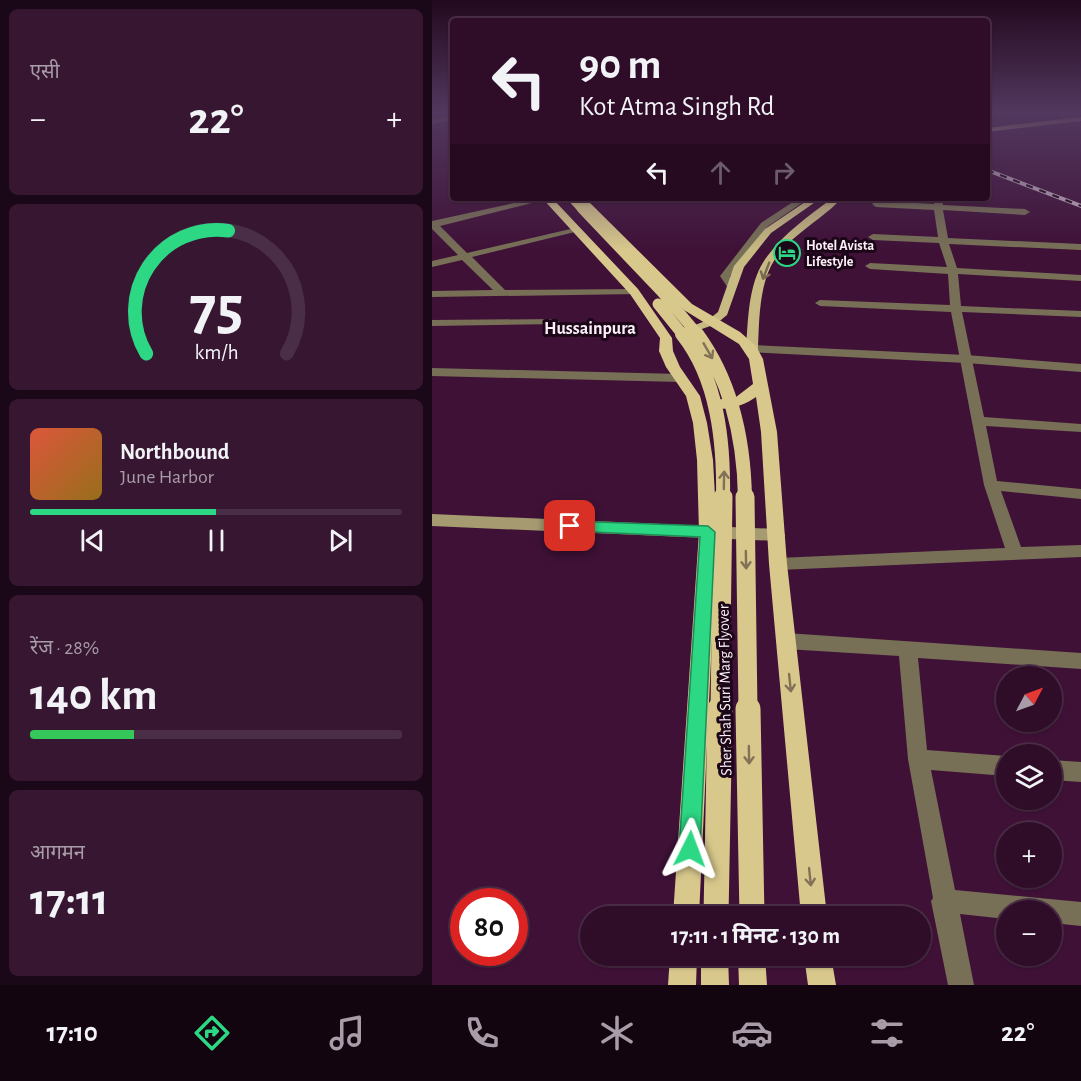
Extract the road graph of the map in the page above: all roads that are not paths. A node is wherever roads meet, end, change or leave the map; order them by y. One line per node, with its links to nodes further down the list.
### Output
1 (534, 201): 12 (street)
2 (550, 201): 13 (highway)
3 (563, 201): 59 (highway, Sher Shah Suri Marg Flyover, one-way to 3, bridge)
4 (575, 201): 60 (highway, Sher Shah Suri Marg Flyover, one-way to 60, bridge)
5 (583, 201): 31 (highway)
6 (800, 201): 22 (street)
7 (813, 201): 22 (main road)
8 (835, 201): 33 (main road, one-way to 33)
9 (938, 203): 10 (street); 11 (street); 15 (street)
10 (876, 204)
11 (1025, 212)
12 (433, 225): 17 (street)
13 (576, 229): 17 (street); 23 (highway)
14 (873, 237): 15 (street)
15 (944, 242): 16 (street); 20 (street)
16 (1081, 247)
17 (466, 256): 18 (street); 24 (street)
18 (432, 264)
19 (870, 266): 20 (street)
20 (953, 271): 21 (street); 27 (street)
21 (1081, 278)
22 (732, 286): 31 (main road)
23 (634, 292): 24 (street); 32 (highway)
24 (502, 293): 25 (street)
25 (432, 294)
26 (820, 303): 27 (street)
27 (956, 309): 28 (street); 34 (street)
28 (1081, 314)
29 (554, 322): 30 (street)
30 (432, 323)
31 (711, 325): 32 (highway); 33 (highway)
32 (666, 338): 37 (highway)
33 (752, 349): 34 (street); 38 (highway)
34 (966, 359): 35 (street); 40 (street)
35 (1081, 368)
36 (432, 372): 37 (street)
37 (680, 378): 39 (highway)
38 (760, 385): 39 (highway); 46 (highway)
39 (693, 396): 45 (highway)
40 (979, 421): 41 (street); 42 (street)
41 (1081, 428)
42 (991, 485): 43 (street); 48 (street)
43 (1081, 494)
44 (432, 520): 45 (main road)
45 (708, 532): 46 (main road); 58 (highway)
46 (777, 535): 49 (highway)
47 (1081, 551): 48 (street)
48 (1015, 554): 49 (street)
49 (778, 564): 50 (highway)
50 (786, 641): 51 (street); 61 (highway, one-way to 61)
51 (908, 649): 52 (street); 53 (street)
52 (1081, 661)
53 (918, 759): 54 (street); 57 (street)
54 (996, 765)
55 (1062, 771): 56 (street)
56 (1081, 772)
57 (943, 901): 62 (street); 73 (street)
58 (687, 906)
59 (716, 906)
60 (752, 906)
61 (813, 906)
62 (996, 906)
63 (1062, 912): 64 (street)
64 (1081, 914)
65 (683, 966): 69 (highway)
66 (716, 966): 70 (highway)
67 (752, 966): 71 (highway)
68 (819, 966): 72 (highway)
69 (682, 985)
70 (715, 985)
71 (753, 985)
72 (822, 985)
73 (961, 985)

